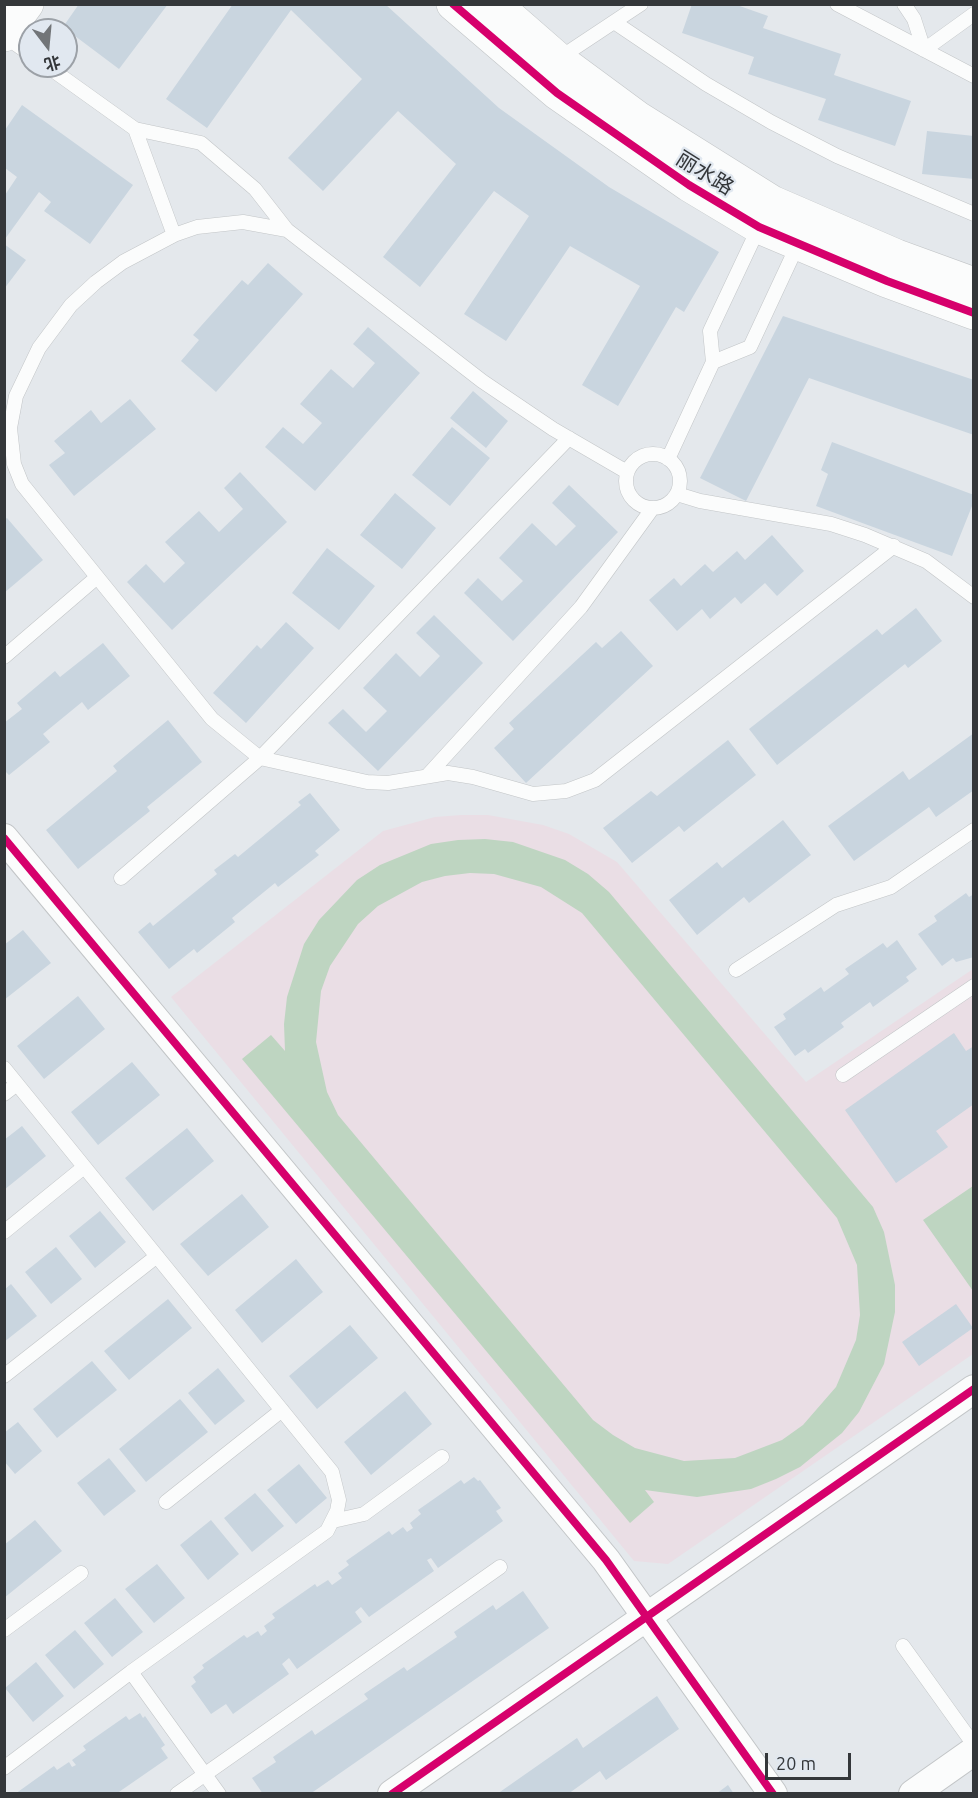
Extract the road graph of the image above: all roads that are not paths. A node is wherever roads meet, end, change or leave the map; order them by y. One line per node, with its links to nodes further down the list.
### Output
1 (27, 4): 9 (street)
2 (453, 4): 17 (street, 丽水路)
3 (495, 4): 12 (street, 丽水路)
4 (641, 4): 8 (lane)
5 (837, 4): 11 (lane)
6 (904, 4): 11 (lane)
7 (974, 14): 11 (lane)
8 (614, 22): 12 (lane); 16 (lane)
9 (4, 36): 10 (lane)
10 (18, 46)
11 (924, 51): 13 (lane)
12 (558, 59): 21 (street, 丽水路)
13 (974, 76)
14 (63, 78): 15 (lane)
15 (135, 129): 18 (lane); 19 (lane)
16 (974, 214)
17 (759, 227): 20 (street, 丽水路); 23 (lane)
18 (287, 230): 19 (lane); 24 (lane)
19 (174, 235): 30 (lane)
20 (798, 244): 22 (street, 丽水路); 23 (lane)
21 (974, 284)
22 (974, 313)
23 (713, 362): 25 (lane)
24 (569, 438): 26 (lane); 33 (lane)
25 (668, 459): 26 (lane); 27 (lane)
26 (627, 472): 28 (lane)
27 (677, 494): 28 (lane); 29 (lane)
28 (652, 509): 34 (lane)
29 (894, 546): 31 (lane); 34 (lane)
30 (96, 578): 32 (lane); 33 (lane)
31 (974, 597)
32 (4, 657)
33 (260, 758): 34 (lane); 37 (lane)
34 (428, 775)
35 (974, 830): 38 (lane)
36 (4, 838): 55 (street)
37 (121, 878)
38 (736, 970)
39 (974, 986): 41 (lane)
40 (4, 1068): 42 (lane)
41 (843, 1075)
42 (17, 1084): 43 (lane); 44 (lane)
43 (4, 1094)
44 (84, 1167): 45 (lane); 46 (lane)
45 (4, 1232)
46 (157, 1256): 47 (lane); 49 (lane)
47 (4, 1376)
48 (974, 1389): 55 (street)
49 (282, 1410): 51 (lane); 52 (lane)
50 (442, 1457): 52 (lane)
51 (166, 1502)
52 (333, 1521): 58 (lane)
53 (500, 1567): 62 (lane)
54 (81, 1573): 56 (lane)
55 (646, 1615): 65 (street); 66 (street)
56 (4, 1630)
57 (903, 1646): 59 (lane)
58 (131, 1672): 61 (lane); 62 (lane)
59 (974, 1745)
60 (974, 1751): 67 (street)
61 (4, 1768)
62 (205, 1774): 63 (lane); 64 (lane)
63 (177, 1794)
64 (219, 1794)
65 (392, 1794)
66 (773, 1794)
67 (913, 1794)

